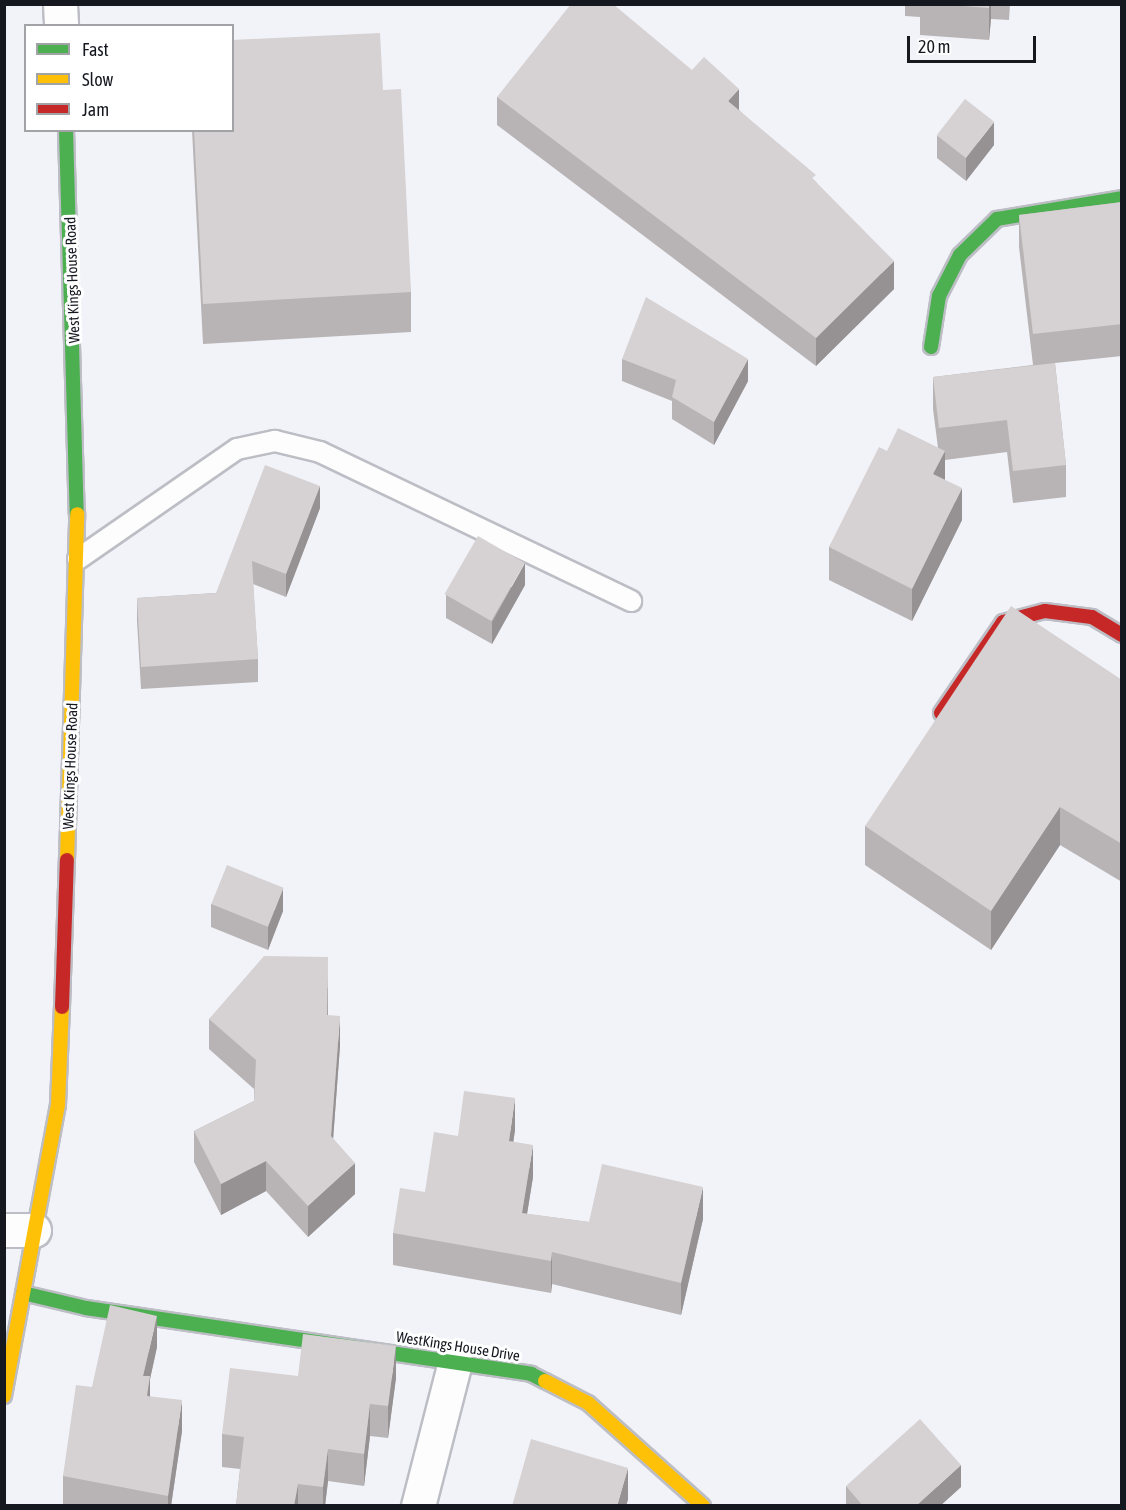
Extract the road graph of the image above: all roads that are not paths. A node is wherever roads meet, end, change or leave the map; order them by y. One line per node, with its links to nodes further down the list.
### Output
1 (60, 4): 2 (street)
2 (61, 24)
3 (66, 132): 6 (street, West Kings House Road)
4 (1122, 198): 5 (street)
5 (931, 347)
6 (78, 559): 7 (lane); 10 (street, West Kings House Road)
7 (631, 602)
8 (1122, 635): 9 (street)
9 (934, 724)
10 (19, 1230): 11 (street, West Kings House Road)
11 (23, 1293): 12 (street, WestKings House Drive); 13 (street, West Kings House Road)
12 (455, 1362): 14 (street); 15 (street, WestKings House Drive)
13 (4, 1396)
14 (417, 1506)
15 (703, 1506)

